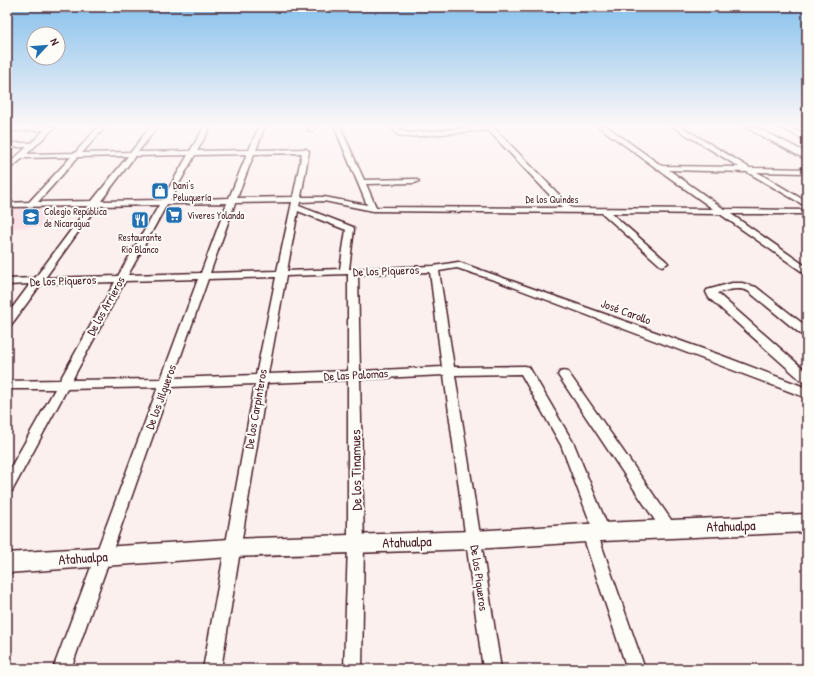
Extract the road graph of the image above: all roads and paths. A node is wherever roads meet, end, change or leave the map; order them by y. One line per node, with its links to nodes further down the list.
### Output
1 (19, 158): 11 (street)
2 (73, 158): 22 (street)
3 (130, 158): 19 (street)
4 (191, 158): 18 (street, De los Arrieros)
5 (250, 158): 17 (street, De los Jilgueros)
6 (305, 158): 20 (street, De los Carpinteros)
7 (351, 158): 16 (street)
8 (518, 158): 25 (street)
9 (646, 158): 12 (street)
10 (727, 158): 13 (street)
11 (8, 167)
12 (661, 168): 13 (street); 27 (street)
13 (748, 170): 14 (street); 23 (street)
14 (807, 171)
15 (415, 181): 16 (street)
16 (361, 182): 24 (street)
17 (232, 200): 18 (street, De los Quindes); 20 (street, De los Quindes); 36 (street, De los Jilgueros)
18 (165, 202): 19 (street, De los Quindes); 37 (street, De los Arrieros)
19 (95, 203): 22 (street, De los Quindes); 38 (street)
20 (296, 203): 24 (street, De los Quindes); 33 (street, De los Tinamues); 35 (street, De los Carpinteros)
21 (7, 205): 22 (street, De los Quindes)
22 (31, 205)
23 (807, 205)
24 (373, 208): 25 (street, De los Quindes)
25 (569, 210): 26 (street, De los Quindes)
26 (603, 210): 27 (street, De los Quindes); 31 (street)
27 (722, 211): 28 (street, De los Quindes); 29 (street)
28 (807, 212)
29 (795, 263): 30 (street); 34 (street)
30 (807, 263)
31 (663, 264)
32 (434, 269): 33 (street, De los Piqueros); 42 (street, De los Piqueros); 50 (street, José Carollo)
33 (349, 272): 35 (street, De los Piqueros); 43 (street, De los Tinamues)
34 (807, 272)
35 (281, 274): 36 (street, De los Piqueros); 46 (street, De los Carpinteros)
36 (205, 276): 37 (street, De los Piqueros); 47 (street, De los Jilgueros)
37 (121, 279): 38 (street, De los Piqueros); 49 (street, De los Arrieros)
38 (38, 281): 39 (street, De los Piqueros); 40 (street)
39 (7, 282)
40 (7, 323)
41 (807, 333): 45 (street)
42 (449, 371): 43 (street, De las Palomas); 54 (street, De las Palomas); 55 (street, De los Piqueros)
43 (354, 375): 46 (street, De las Palomas); 56 (street, De los Tinamues)
44 (564, 375): 53 (street)
45 (807, 378)
46 (262, 379): 47 (street, De las Palomas); 57 (street, De los Carpinteros)
47 (166, 383): 49 (street, De las Palomas); 58 (street, De los Jilgueros)
48 (7, 385): 49 (street, De las Palomas)
49 (63, 385): 51 (street, De los Arrieros)
50 (807, 393)
51 (7, 487)
52 (807, 523): 53 (street, Atahualpa)
53 (668, 529): 54 (street, Atahualpa)
54 (596, 532): 55 (street, Atahualpa); 64 (street, De las Palomas)
55 (473, 540): 56 (street, Atahualpa); 63 (street, De los Piqueros)
56 (356, 544): 57 (street, Atahualpa); 62 (street, De los Tinamues)
57 (230, 548): 58 (street, Atahualpa); 61 (street, De los Carpinteros)
58 (103, 557): 59 (street, Atahualpa); 60 (street, De los Jilgueros)
59 (7, 563)
60 (62, 669)
61 (212, 669)
62 (353, 669)
63 (492, 669)
64 (636, 669)

